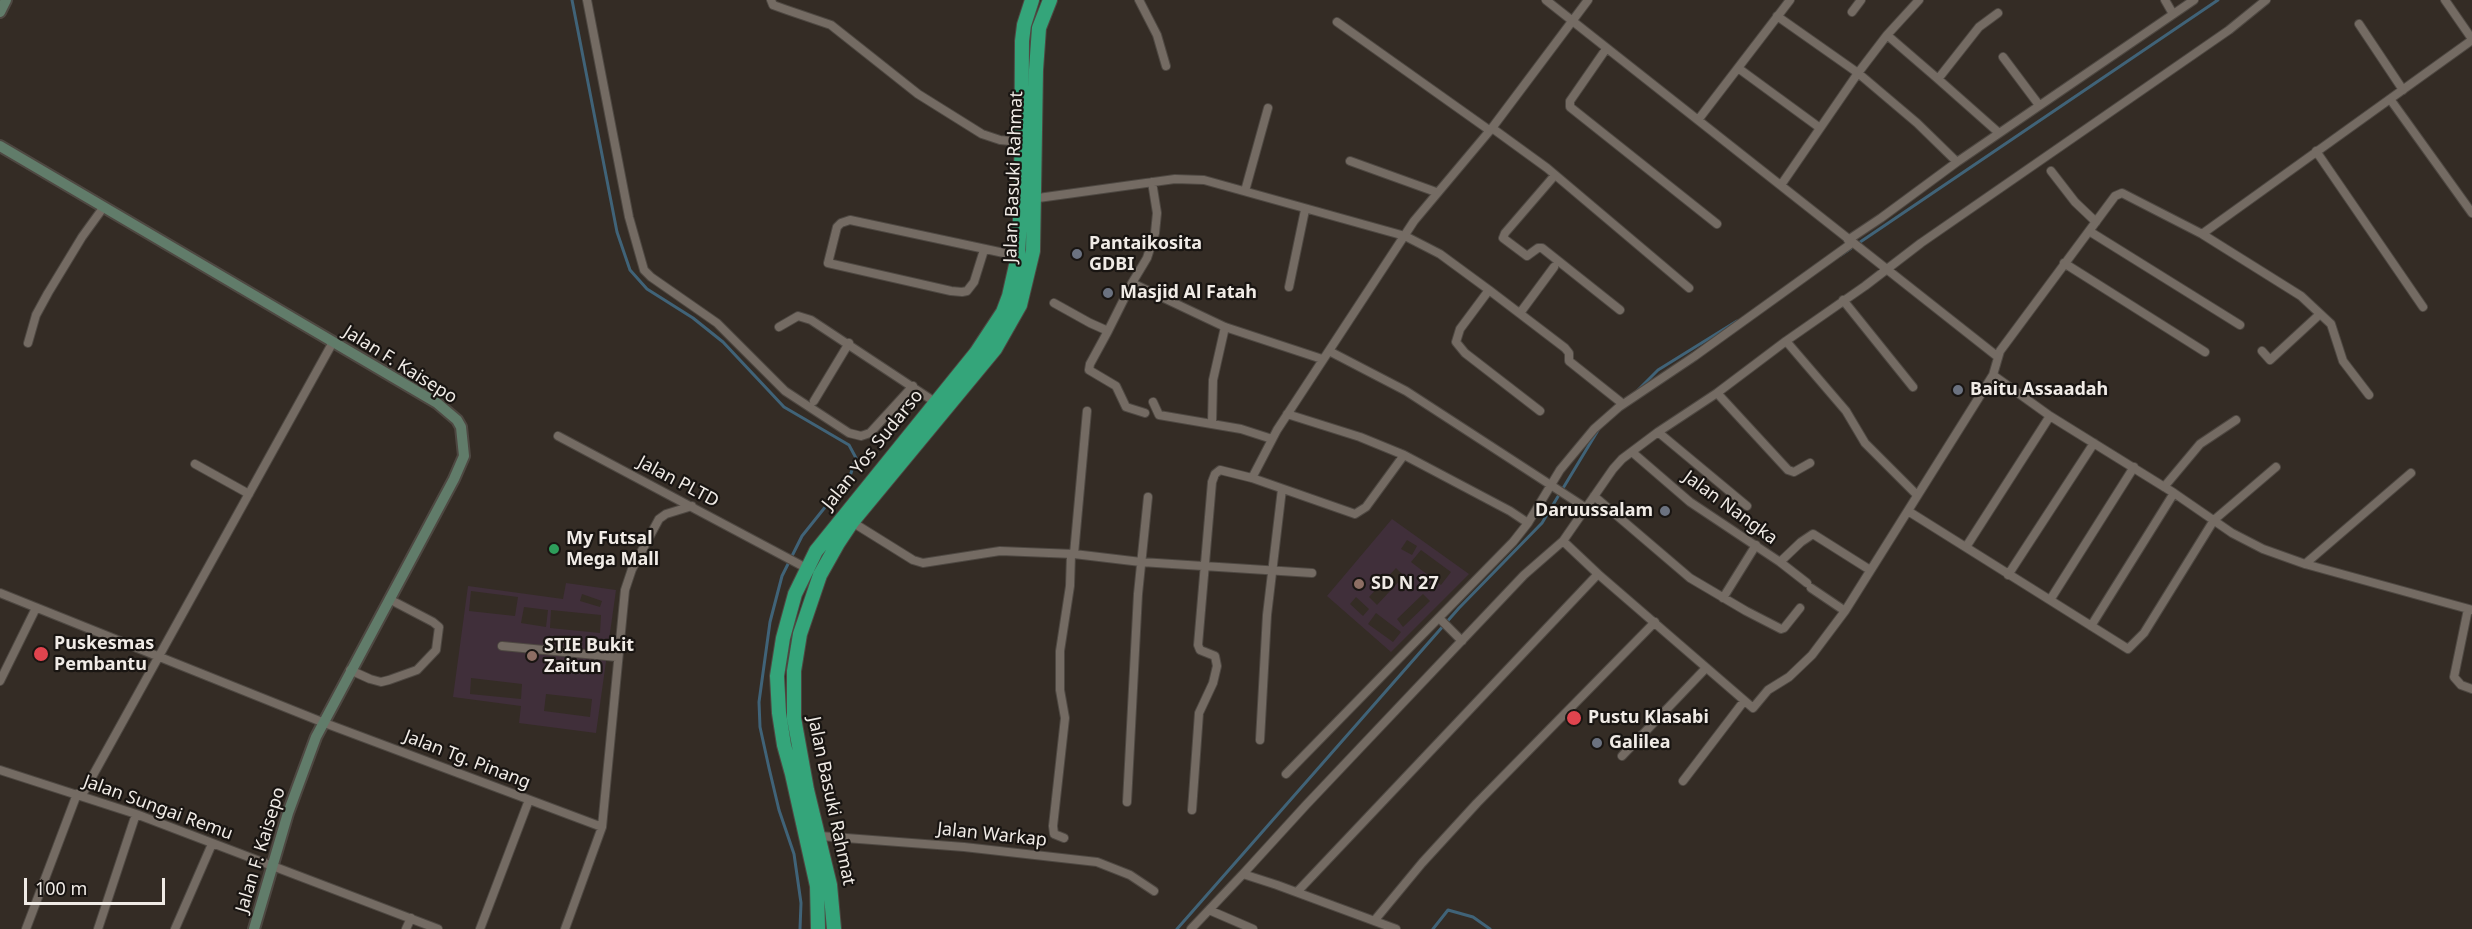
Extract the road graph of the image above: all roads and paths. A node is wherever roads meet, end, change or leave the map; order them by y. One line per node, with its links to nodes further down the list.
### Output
1 (6, 0): 16 (street)
2 (587, 0): 90 (street)
3 (771, 0): 40 (street)
4 (1032, 0): 40 (highway, Jalan Yos Sudarso)
5 (1050, 0): 51 (highway, Jalan Basuki Rahmat)
6 (1139, 0): 28 (street)
7 (1546, 0): 21 (street)
8 (1588, 0): 21 (street)
9 (1790, 0): 20 (street)
10 (1861, 0): 17 (street)
11 (2165, 0): 19 (street)
12 (2194, 0): 19 (street)
13 (2266, 0): 65 (street)
14 (2445, 0): 25 (street)
15 (1914, 2): 24 (street)
16 (0, 12)
17 (1852, 12)
18 (1998, 13): 31 (street)
19 (2173, 14): 34 (street)
20 (1777, 16): 29 (street); 30 (street)
21 (1572, 20): 26 (street); 38 (street)
22 (1337, 22): 38 (street)
23 (2359, 24): 32 (street)
24 (1887, 35): 30 (street); 31 (street)
25 (2472, 40): 32 (street)
26 (1606, 49): 36 (street); 56 (street)
27 (2003, 57): 34 (street)
28 (1166, 66)
29 (1738, 68): 36 (street); 37 (street)
30 (1858, 73): 37 (street); 44 (street)
31 (1938, 79): 39 (street)
32 (2403, 90): 33 (street)
33 (2390, 99): 42 (street); 54 (street)
34 (2039, 105): 39 (street)
35 (1268, 108): 49 (street)
36 (1698, 120): 48 (street)
37 (1820, 128): 48 (street)
38 (1490, 129): 46 (street); 50 (street)
39 (1999, 133): 44 (street)
40 (1022, 142): 51 (highway, Jalan Yos Sudarso)
41 (0, 146): 52 (street, Jalan F. Kaisepo)
42 (2316, 151): 58 (street); 72 (street)
43 (1350, 161): 50 (street)
44 (1957, 162): 60 (street)
45 (2051, 171): 55 (street)
46 (1555, 175): 68 (street); 73 (street)
47 (1152, 182): 49 (street); 51 (street); 66 (street)
48 (1781, 185): 60 (street)
49 (1245, 191): 53 (street)
50 (1436, 192): 59 (street)
51 (1028, 199): 62 (highway, Jalan Yos Sudarso); 130 (highway, Jalan Basuki Rahmat)
52 (103, 208): 81 (street, Jalan F. Kaisepo); 82 (street)
53 (1305, 210): 59 (street); 67 (street)
54 (2472, 213)
55 (2096, 222): 57 (street); 58 (street)
56 (1717, 224)
57 (2089, 231): 63 (street); 76 (street)
58 (2202, 234): 75 (street)
59 (1405, 236): 69 (street); 84 (street)
60 (1852, 242): 65 (street); 97 (street)
61 (984, 250): 61 (street); 62 (street)
62 (1018, 255): 95 (highway, Jalan Yos Sudarso)
63 (2064, 263): 86 (street); 87 (street)
64 (1554, 267): 74 (street)
65 (1883, 267): 70 (street); 87 (street)
66 (1132, 283): 78 (street); 79 (street)
67 (1289, 287)
68 (1689, 288)
69 (1489, 290): 74 (street); 99 (street)
70 (1843, 300): 80 (street); 91 (street)
71 (1054, 303): 79 (street)
72 (2423, 307)
73 (1620, 310)
74 (1520, 313): 97 (street)
75 (2320, 314): 85 (street); 93 (street)
76 (2240, 325)
77 (779, 327): 83 (street)
78 (1225, 327): 88 (street); 104 (street)
79 (1108, 331): 100 (street)
80 (1786, 341): 92 (street); 122 (street)
81 (333, 342): 121 (street); 149 (street, Jalan F. Kaisepo)
82 (28, 343)
83 (849, 344): 90 (street); 94 (street)
84 (1329, 351): 88 (street); 118 (street)
85 (2262, 351)
86 (2205, 352)
87 (1998, 357): 89 (street)
88 (1322, 359): 101 (street)
89 (1993, 375): 102 (street); 122 (street)
90 (913, 386): 95 (street)
91 (1913, 387)
92 (1717, 393): 105 (street); 111 (street)
93 (2369, 395)
94 (814, 400)
95 (935, 402): 139 (highway, Jalan Yos Sudarso)
96 (1153, 402): 104 (street)
97 (1623, 404): 118 (street)
98 (1087, 411): 135 (street)
99 (1540, 411)
100 (1145, 413)
101 (1287, 414): 107 (street); 110 (street)
102 (2050, 416): 108 (street); 134 (street)
103 (2236, 420): 117 (street)
104 (1212, 424): 107 (street)
105 (1658, 432): 109 (street); 127 (street)
106 (558, 436): 125 (street, Jalan PLTD)
107 (1272, 439): 116 (street)
108 (2094, 443): 113 (street); 146 (street)
109 (1632, 452): 123 (street); 133 (street, Jalan Nangka)
110 (1404, 455): 119 (street); 131 (street)
111 (1810, 463)
112 (195, 464): 121 (street)
113 (2134, 467): 117 (street); 150 (street)
114 (2276, 467): 129 (street)
115 (2411, 473): 138 (street)
116 (1252, 478): 119 (street); 140 (street)
117 (2164, 487): 120 (street)
118 (1554, 488): 126 (street); 131 (street)
119 (1282, 489): 142 (street)
120 (2174, 493): 129 (street); 157 (street)
121 (249, 494): 160 (street)
122 (1917, 495): 128 (street)
123 (1594, 496): 126 (street); 148 (street)
124 (1148, 497): 136 (street)
125 (692, 506): 139 (street, Jalan PLTD); 161 (street)
126 (1584, 506): 132 (street)
127 (1747, 506)
128 (1908, 511): 134 (street); 141 (street)
129 (2214, 520): 138 (street); 157 (street)
130 (852, 522): 135 (street); 145 (highway, Jalan Basuki Rahmat)
131 (1528, 523): 155 (street)
132 (1563, 541): 144 (street); 158 (street)
133 (1756, 545): 137 (street, Jalan Nangka); 148 (street)
134 (1966, 547): 146 (street)
135 (1072, 554): 136 (street); 180 (street)
136 (1142, 562): 140 (street); 175 (street)
137 (1780, 562): 141 (street, Jalan Nangka); 154 (street)
138 (2305, 564): 153 (street)
139 (801, 565): 145 (street, Jalan PLTD); 184 (highway, Jalan Yos Sudarso)
140 (1205, 566): 142 (street); 176 (street)
141 (1870, 570): 154 (street)
142 (1274, 571): 143 (street); 168 (street)
143 (1312, 573)
144 (1598, 574): 156 (street); 186 (street)
145 (820, 575): 179 (highway, Jalan Basuki Rahmat)
146 (2008, 575): 150 (street)
147 (0, 593): 151 (street, Jalan Tg. Pinang)
148 (1723, 598): 152 (street)
149 (389, 599): 163 (street, Jalan F. Kaisepo); 163 (street)
150 (2049, 600): 157 (street)
151 (36, 608): 160 (street, Jalan Tg. Pinang); 164 (street)
152 (1800, 608)
153 (2470, 609): 165 (street)
154 (1845, 611): 166 (street)
155 (1441, 620): 158 (street); 171 (street)
156 (1655, 622): 162 (street); 189 (street)
157 (2091, 626)
158 (1460, 638): 183 (street)
159 (502, 646): 161 (street)
160 (158, 657): 167 (street, Jalan Tg. Pinang); 173 (street)
161 (617, 657): 178 (street)
162 (1706, 668): 166 (street); 169 (street)
163 (350, 670): 167 (street, Jalan F. Kaisepo)
164 (0, 681)
165 (2472, 689)
166 (1744, 701): 172 (street)
167 (322, 722): 174 (street, Jalan Tg. Pinang); 182 (street, Jalan F. Kaisepo)
168 (1260, 740)
169 (1622, 756)
170 (0, 771): 173 (street, Jalan Sungai Remu)
171 (1286, 774)
172 (1683, 781)
173 (79, 794): 177 (street, Jalan Sungai Remu); 190 (street)
174 (529, 800): 178 (street, Jalan Tg. Pinang); 196 (street)
175 (1127, 802)
176 (1192, 810)
177 (136, 814): 181 (street, Jalan Sungai Remu); 191 (street)
178 (602, 827): 197 (street)
179 (820, 837): 184 (highway, Jalan Basuki Rahmat); 185 (street, Jalan Warkap)
180 (1064, 838)
181 (212, 844): 182 (street, Jalan Sungai Remu); 192 (street)
182 (272, 865): 188 (street, Jalan Sungai Remu); 193 (street, Jalan F. Kaisepo)
183 (1243, 874): 186 (street); 187 (street)
184 (824, 886): 198 (highway, Jalan Yos Sudarso); 199 (highway, Jalan Basuki Rahmat)
185 (1154, 891)
186 (1297, 892): 189 (street)
187 (1209, 910): 200 (street); 201 (street)
188 (411, 918): 194 (street); 195 (street, Jalan Sungai Remu)
189 (1374, 921): 202 (street)
190 (26, 929)
191 (98, 929)
192 (175, 929)
193 (254, 929)
194 (406, 929)
195 (438, 929)
196 (480, 929)
197 (565, 929)
198 (818, 929)
199 (834, 929)
200 (1191, 929)
201 (1253, 929)
202 (1396, 929)

